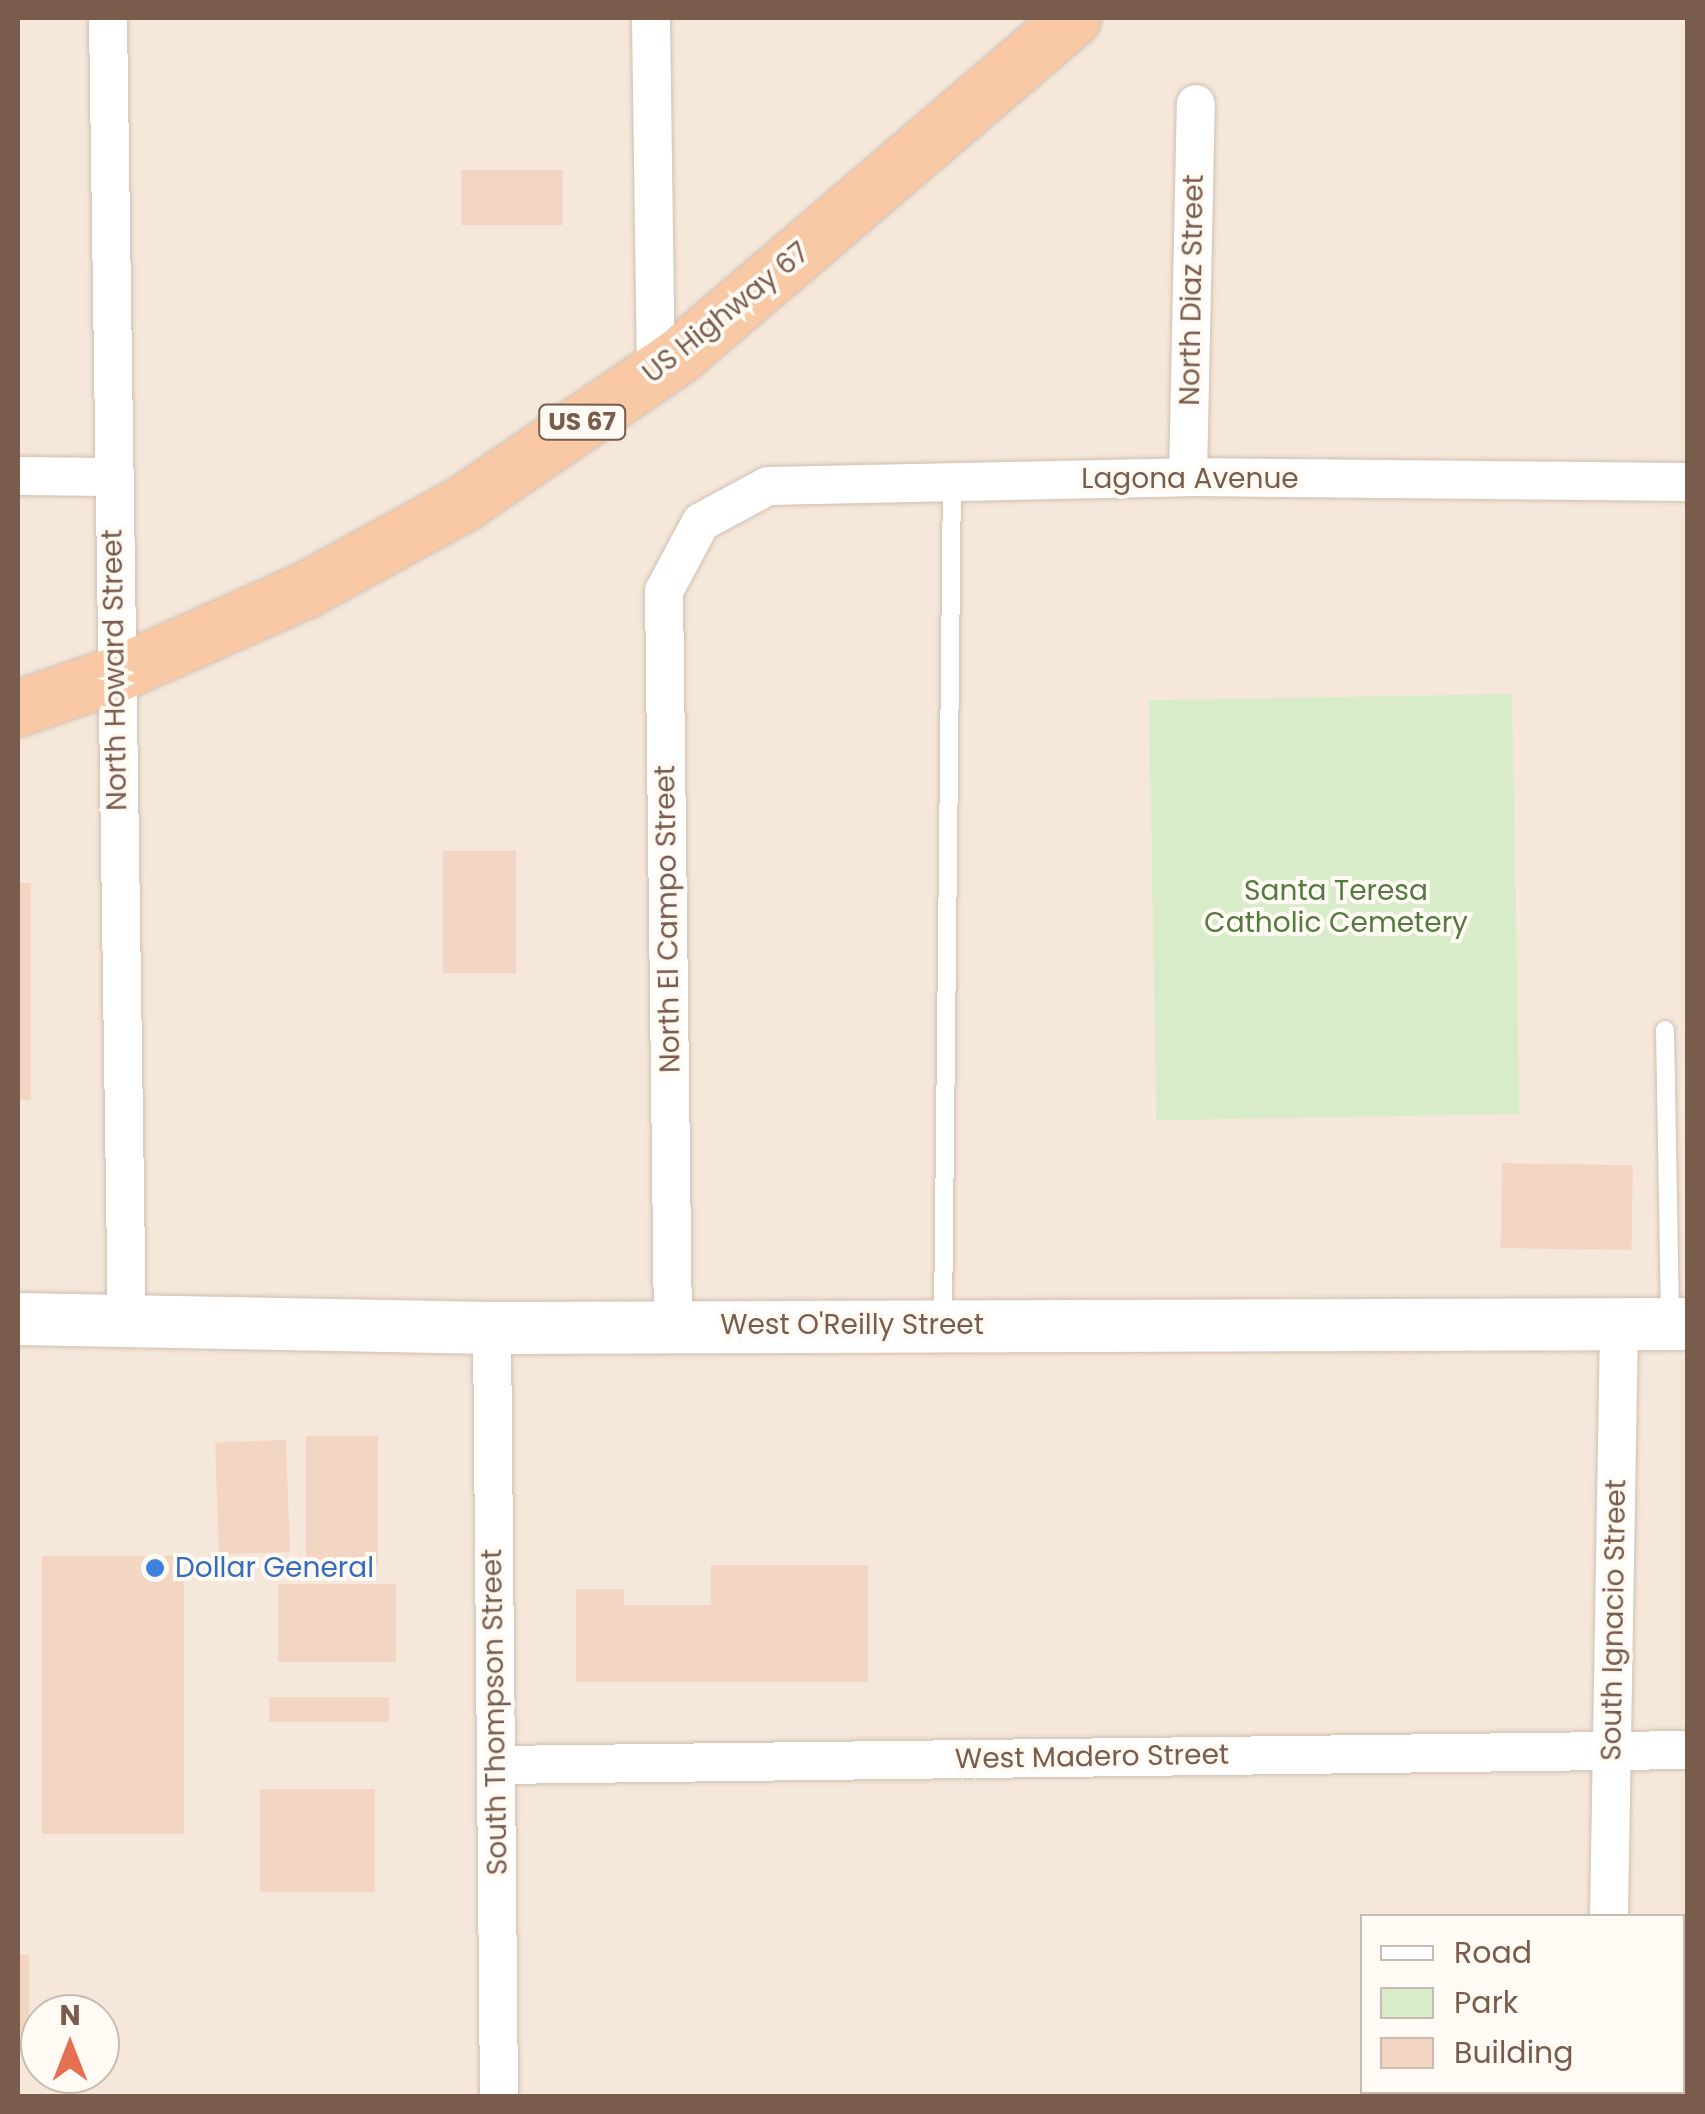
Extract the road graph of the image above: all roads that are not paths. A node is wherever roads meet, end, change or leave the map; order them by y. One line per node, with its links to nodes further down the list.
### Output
1 (108, 18): 7 (street, North Howard Street)
2 (651, 18): 5 (street)
3 (1073, 18): 5 (highway, US Highway 67 / US 67)
4 (1196, 104): 8 (street, North Diaz Street)
5 (656, 372): 12 (highway, US Highway 67 / US 67)
6 (18, 476): 7 (street)
7 (112, 476): 12 (street, North Howard Street)
8 (1188, 476): 9 (street, Lagona Avenue); 10 (street, Lagona Avenue)
9 (952, 482): 11 (street, Lagona Avenue); 18 (lane)
10 (1688, 482)
11 (700, 522): 19 (street, North El Campo Street)
12 (114, 675): 13 (highway, US Highway 67 / US 67); 16 (street, North Howard Street)
13 (18, 708)
14 (1665, 1030): 17 (lane)
15 (18, 1320): 16 (main road, West O'Reilly Street)
16 (128, 1322): 20 (main road, West O'Reilly Street)
17 (1659, 1324): 18 (main road, West O'Reilly Street); 21 (street, South Ignacio Street)
18 (943, 1325): 19 (main road, West O'Reilly Street)
19 (672, 1326): 20 (main road, West O'Reilly Street)
20 (492, 1328): 23 (street, South Thompson Street)
21 (1612, 1750): 22 (street, West Madero Street); 23 (street, West Madero Street); 24 (street, South Ignacio Street)
22 (1688, 1750)
23 (496, 1764): 25 (street, South Thompson Street)
24 (1609, 1914)
25 (500, 2096)

